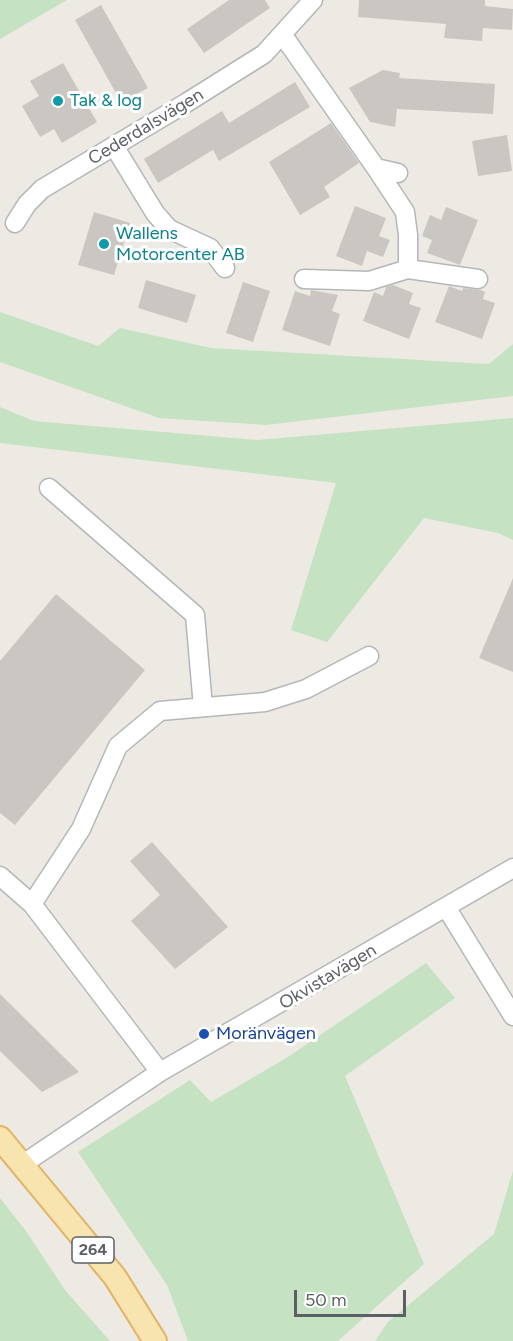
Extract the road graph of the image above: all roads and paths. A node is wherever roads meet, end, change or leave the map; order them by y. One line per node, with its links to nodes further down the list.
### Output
1 (313, 0): 2 (street, Cederdalsvägen)
2 (282, 34): 3 (street, Cederdalsvägen); 4 (street)
3 (114, 146): 6 (street, Cederdalsvägen); 7 (street)
4 (376, 168): 5 (street); 8 (street)
5 (398, 173)
6 (15, 223)
7 (225, 268)
8 (408, 269): 9 (street); 10 (street)
9 (304, 279)
10 (478, 279)
11 (49, 488): 13 (street)
12 (369, 656): 13 (street)
13 (203, 707): 16 (street)
14 (513, 868): 17 (street, Okvistavägen)
15 (0, 876): 16 (street)
16 (32, 904): 19 (street)
17 (446, 907): 18 (street); 19 (street, Okvistavägen)
18 (513, 1016)
19 (160, 1072): 21 (street, Okvistavägen)
20 (0, 1138): 21 (main road, 264)
21 (23, 1164): 22 (main road, 264)
22 (155, 1341)

